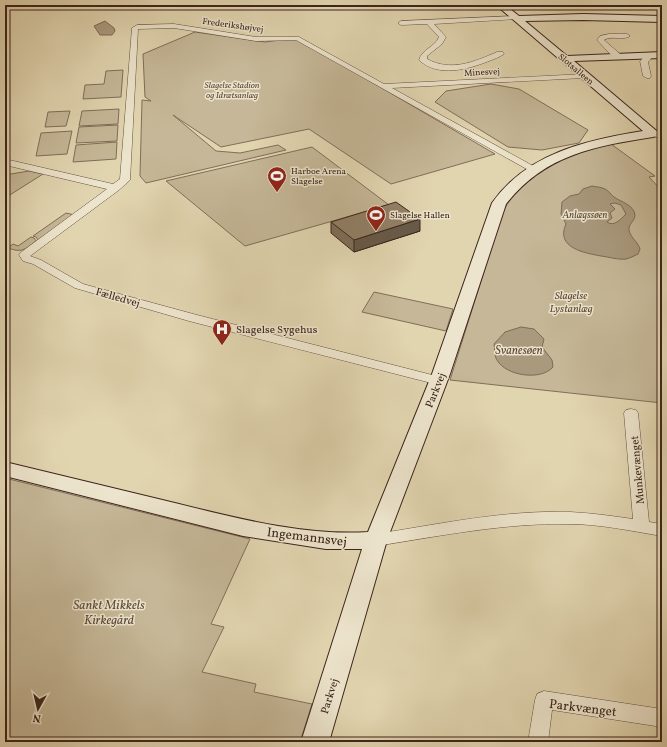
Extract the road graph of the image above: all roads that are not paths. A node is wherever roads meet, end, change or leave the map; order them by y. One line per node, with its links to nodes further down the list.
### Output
1 (128, 5): 3 (street)
2 (340, 5): 4 (street)
3 (33, 6)
4 (411, 6): 5 (street)
5 (500, 6): 6 (street, Slotsalleen)
6 (516, 19): 7 (street); 8 (street); 15 (street, Slotsalleen)
7 (662, 19)
8 (428, 21): 9 (street); 11 (street)
9 (401, 23)
10 (627, 36): 14 (street)
11 (500, 54)
12 (644, 55): 13 (street); 14 (street); 17 (street)
13 (662, 55)
14 (617, 56): 15 (street)
15 (564, 60): 16 (street, Slotsalleen)
16 (583, 76): 18 (street, Minesvej); 19 (street, Slotsalleen)
17 (647, 76)
18 (382, 86): 21 (street, Frederikshøjvej); 22 (street, Frederikshøjvej)
19 (659, 134): 21 (street, Parkvej)
20 (5, 162): 22 (street)
21 (532, 169): 23 (street, Parkvej)
22 (116, 188): 23 (street, Fælledvej)
23 (439, 381): 28 (street, Parkvej)
24 (631, 413): 26 (street, Munkevænget)
25 (5, 469): 28 (street, Ingemannsvej)
26 (642, 527): 27 (street, Ingemannsvej); 28 (street, Ingemannsvej)
27 (662, 530)
28 (376, 540): 30 (street, Parkvej)
29 (662, 718): 31 (street, Parkvænget)
30 (315, 742)
31 (538, 742)

